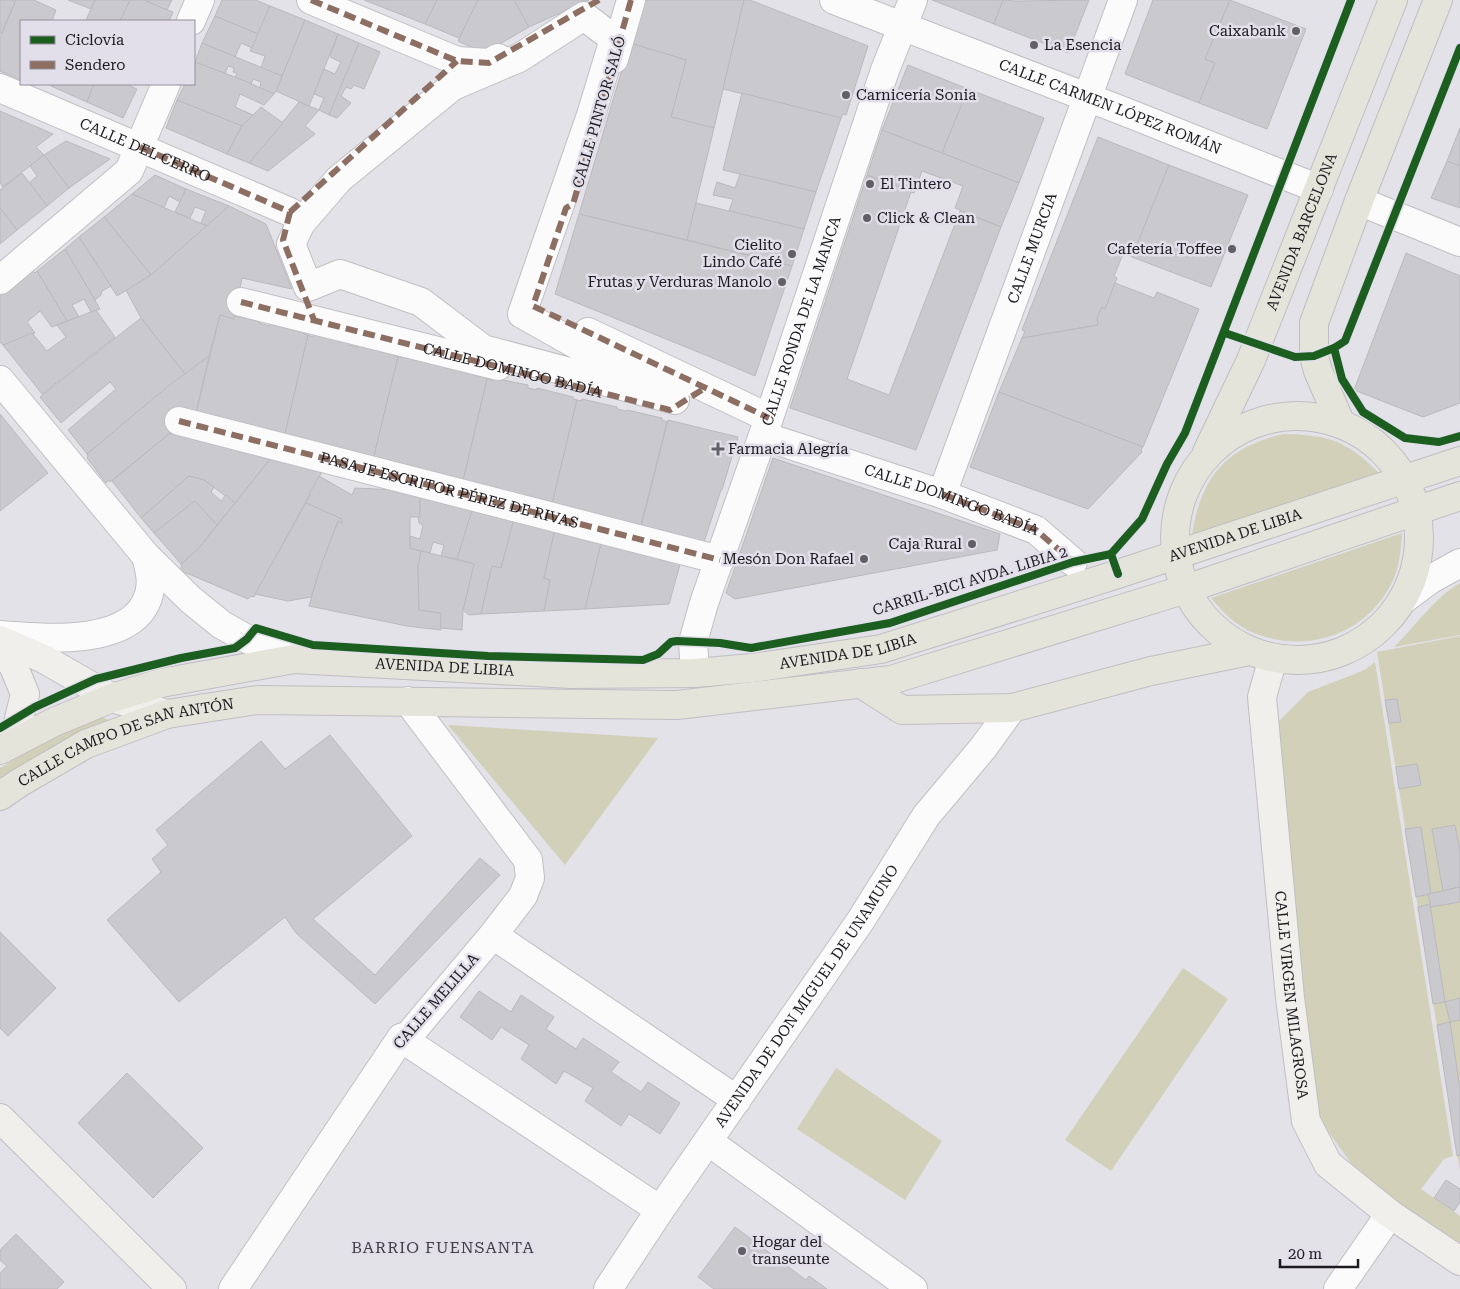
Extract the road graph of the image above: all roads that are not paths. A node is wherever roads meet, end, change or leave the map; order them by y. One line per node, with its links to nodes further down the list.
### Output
1 (200, 0): 10 (street)
2 (310, 0): 12 (street)
3 (599, 0): 12 (street)
4 (631, 0): 23 (street, CALLE PINTOR SALÓ)
5 (834, 0): 11 (street, CALLE CARMEN LÓPEZ ROMÁN)
6 (913, 0): 11 (street, CALLE RONDA DE LA MANCA)
7 (1124, 0): 15 (street, CALLE MURCIA)
8 (1393, 0): 17 (main road, AVENIDA BARCELONA)
9 (1438, 0): 18 (main road)
10 (191, 20)
11 (901, 27): 15 (street, CALLE CARMEN LÓPEZ ROMÁN); 29 (street, CALLE RONDA DE LA MANCA)
12 (455, 74): 12 (street); 19 (street)
13 (166, 85): 16 (street)
14 (0, 88): 16 (street, CALLE DEL CERRO)
15 (1088, 98): 17 (street, CALLE CARMEN LÓPEZ ROMÁN); 33 (street, CALLE MURCIA)
16 (140, 148): 19 (street, CALLE DEL CERRO); 21 (street)
17 (1319, 189): 30 (main road, AVENIDA BARCELONA)
18 (1359, 202): 20 (street); 28 (main road)
19 (290, 212): 24 (street)
20 (1460, 242)
21 (0, 280)
22 (241, 302): 24 (street, CALLE DOMINGO BADÍA)
23 (534, 306): 26 (street, CALLE DOMINGO BADÍA)
24 (314, 320): 26 (street, CALLE DOMINGO BADÍA)
25 (0, 380): 37 (street)
26 (705, 388): 29 (street, CALLE DOMINGO BADÍA)
27 (180, 421): 38 (street, PASAJE ESCRITOR PÉREZ DE RIVAS)
28 (1341, 424): 30 (main road); 32 (main road)
29 (766, 427): 33 (street, CALLE DOMINGO BADÍA); 38 (street, CALLE RONDA DE LA MANCA)
30 (1203, 460): 36 (main road)
31 (1460, 461): 32 (main road, AVENIDA DE LIBIA)
32 (1404, 478): 35 (main road); 36 (main road, AVENIDA DE LIBIA)
33 (942, 494): 39 (street, CALLE DOMINGO BADÍA)
34 (1460, 496): 35 (main road, AVENIDA DE LIBIA)
35 (1416, 510): 41 (main road, AVENIDA DE LIBIA); 42 (main road)
36 (1176, 555): 41 (main road); 48 (main road, AVENIDA DE LIBIA)
37 (146, 556): 43 (street); 47 (street)
38 (720, 560): 48 (street, CALLE RONDA DE LA MANCA)
39 (1073, 562)
40 (1460, 563): 42 (street)
41 (1186, 589): 46 (main road); 49 (main road, AVENIDA DE LIBIA)
42 (1404, 599): 46 (main road)
43 (0, 635)
44 (0, 640): 50 (street)
45 (0, 650): 55 (street)
46 (1261, 654): 53 (main road); 63 (street, CALLE VIRGEN MILAGROSA)
47 (294, 659): 48 (main road, AVENIDA DE LIBIA); 50 (main road, AVENIDA DE LIBIA)
48 (694, 673)
49 (860, 683): 52 (main road, AVENIDA DE LIBIA); 53 (main road)
50 (112, 698): 54 (street); 55 (main road)
51 (257, 700): 52 (main road, AVENIDA DE LIBIA); 54 (main road, CALLE CAMPO DE SAN ANTÓN)
52 (408, 701): 57 (street, CALLE MELILLA)
53 (1012, 708): 59 (street, AVENIDA DE DON MIGUEL DE UNAMUNO)
54 (167, 714): 56 (main road, CALLE CAMPO DE SAN ANTÓN)
55 (0, 749)
56 (0, 796)
57 (492, 935): 58 (street, CALLE MELILLA); 59 (street)
58 (401, 1038): 62 (street); 66 (street, CALLE MELILLA)
59 (737, 1100): 61 (street, AVENIDA DE DON MIGUEL DE UNAMUNO)
60 (0, 1118): 65 (street)
61 (709, 1142): 62 (street, AVENIDA DE DON MIGUEL DE UNAMUNO); 68 (street)
62 (660, 1210): 67 (street, AVENIDA DE DON MIGUEL DE UNAMUNO)
63 (1390, 1214): 64 (street, CALLE VIRGEN MILAGROSA); 69 (street)
64 (1460, 1261)
65 (172, 1289)
66 (234, 1289)
67 (608, 1289)
68 (913, 1289)
69 (1338, 1289)

